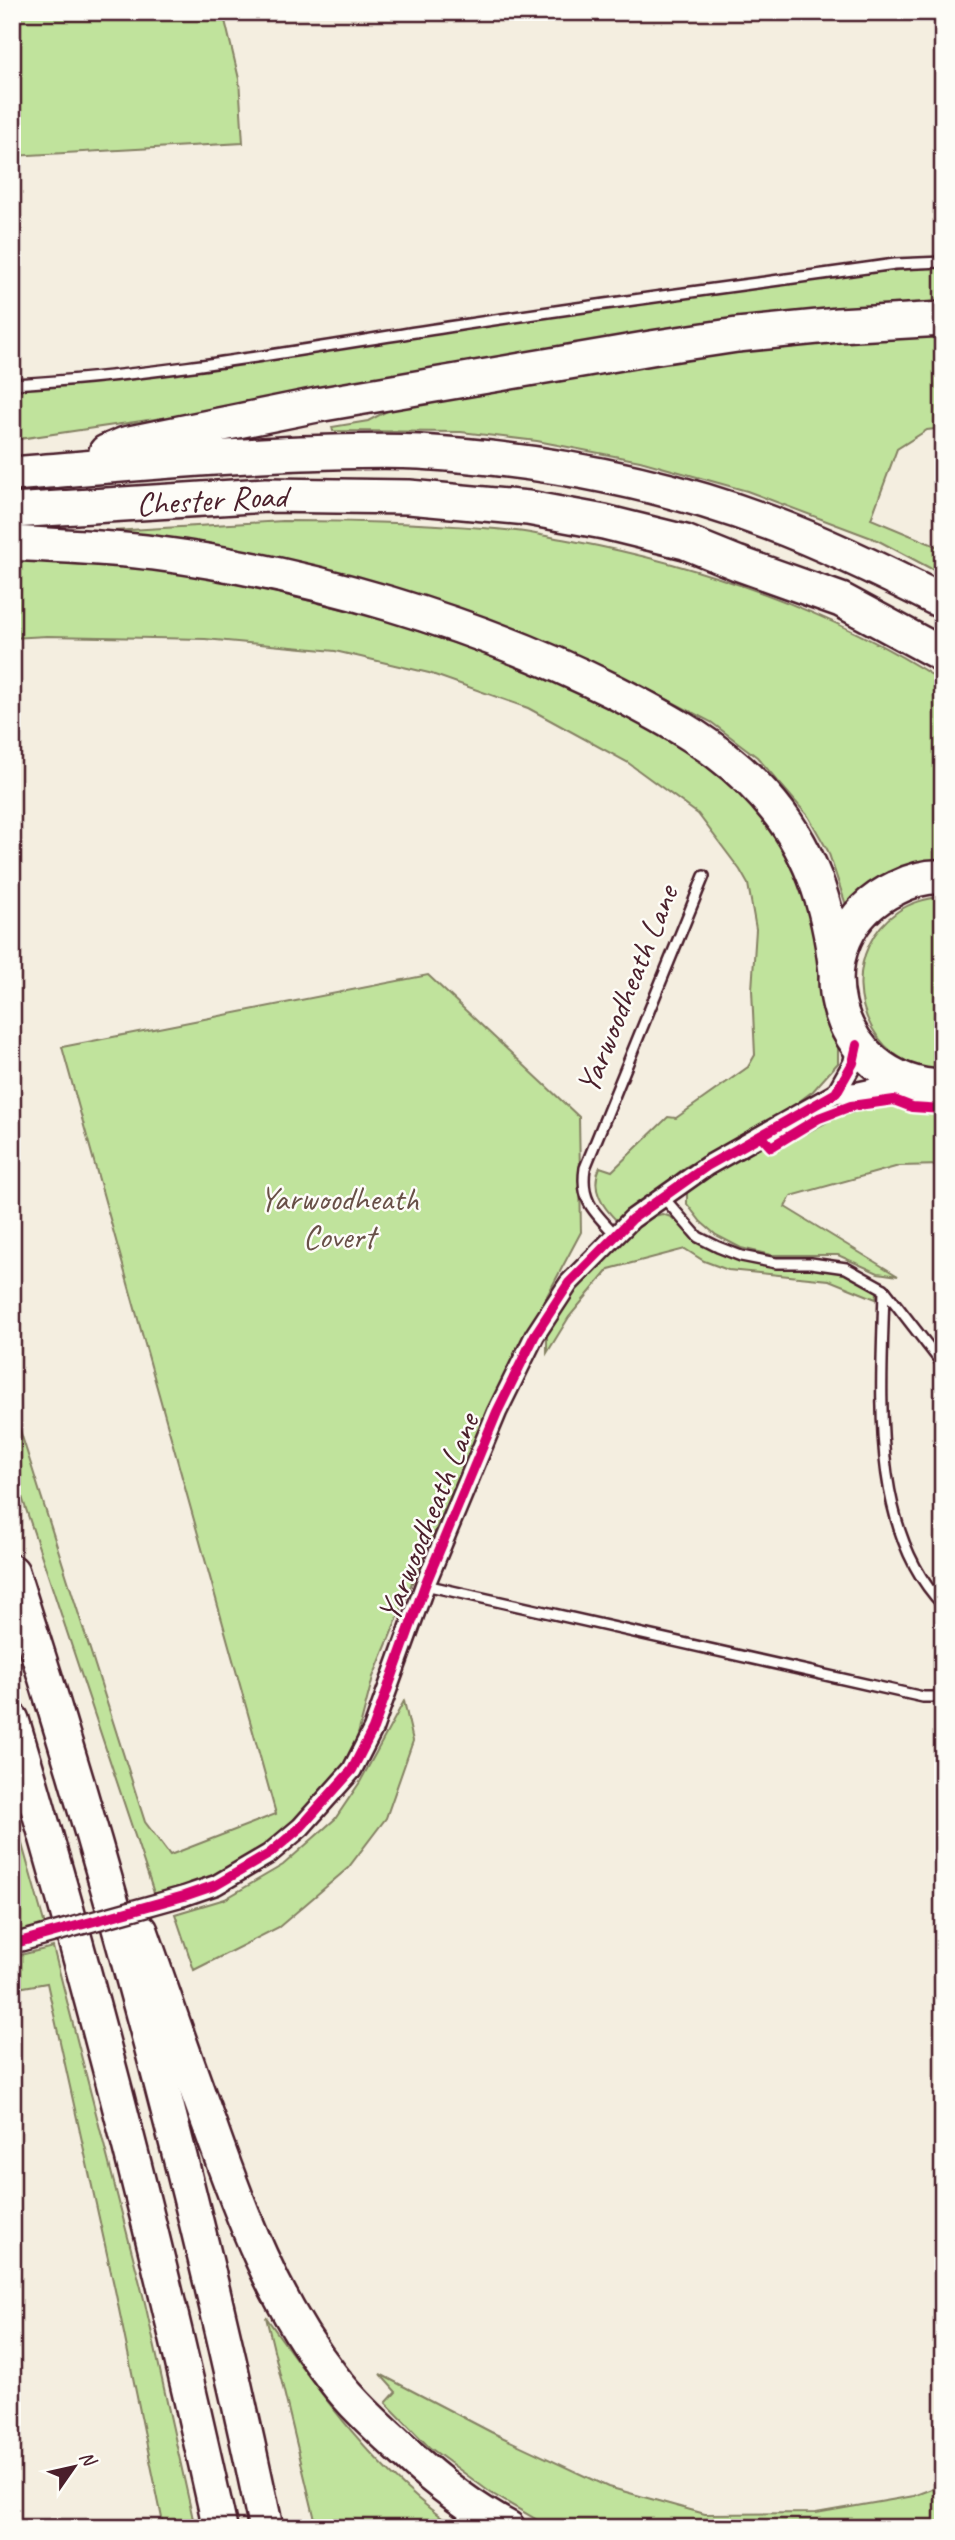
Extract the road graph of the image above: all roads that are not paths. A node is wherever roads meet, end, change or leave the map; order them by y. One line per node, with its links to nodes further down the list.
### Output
1 (943, 262): 3 (lane)
2 (943, 319): 4 (highway)
3 (12, 384)
4 (65, 470): 5 (highway); 8 (highway)
5 (12, 474)
6 (12, 511): 9 (highway, Chester Road)
7 (12, 543): 12 (highway)
8 (943, 602)
9 (943, 655)
10 (704, 876): 18 (lane, Yarwoodheath Lane)
11 (942, 877): 12 (highway)
12 (836, 972): 13 (highway)
13 (857, 1045): 14 (highway); 16 (street)
14 (906, 1081): 15 (highway); 16 (street, Yarwoodheath Lane)
15 (943, 1087)
16 (836, 1093): 17 (street, Yarwoodheath Lane)
17 (663, 1197): 18 (street, Yarwoodheath Lane); 19 (lane)
18 (616, 1235): 22 (street, Yarwoodheath Lane)
19 (884, 1289): 20 (lane); 23 (lane)
20 (943, 1365)
21 (12, 1573): 25 (highway)
22 (425, 1585): 24 (lane); 27 (street, Yarwoodheath Lane, bridge)
23 (943, 1605)
24 (943, 1697)
25 (54, 1703): 29 (highway); 30 (highway)
26 (12, 1720): 28 (highway)
27 (16, 1943)
28 (220, 2528)
29 (265, 2528)
30 (508, 2528)

